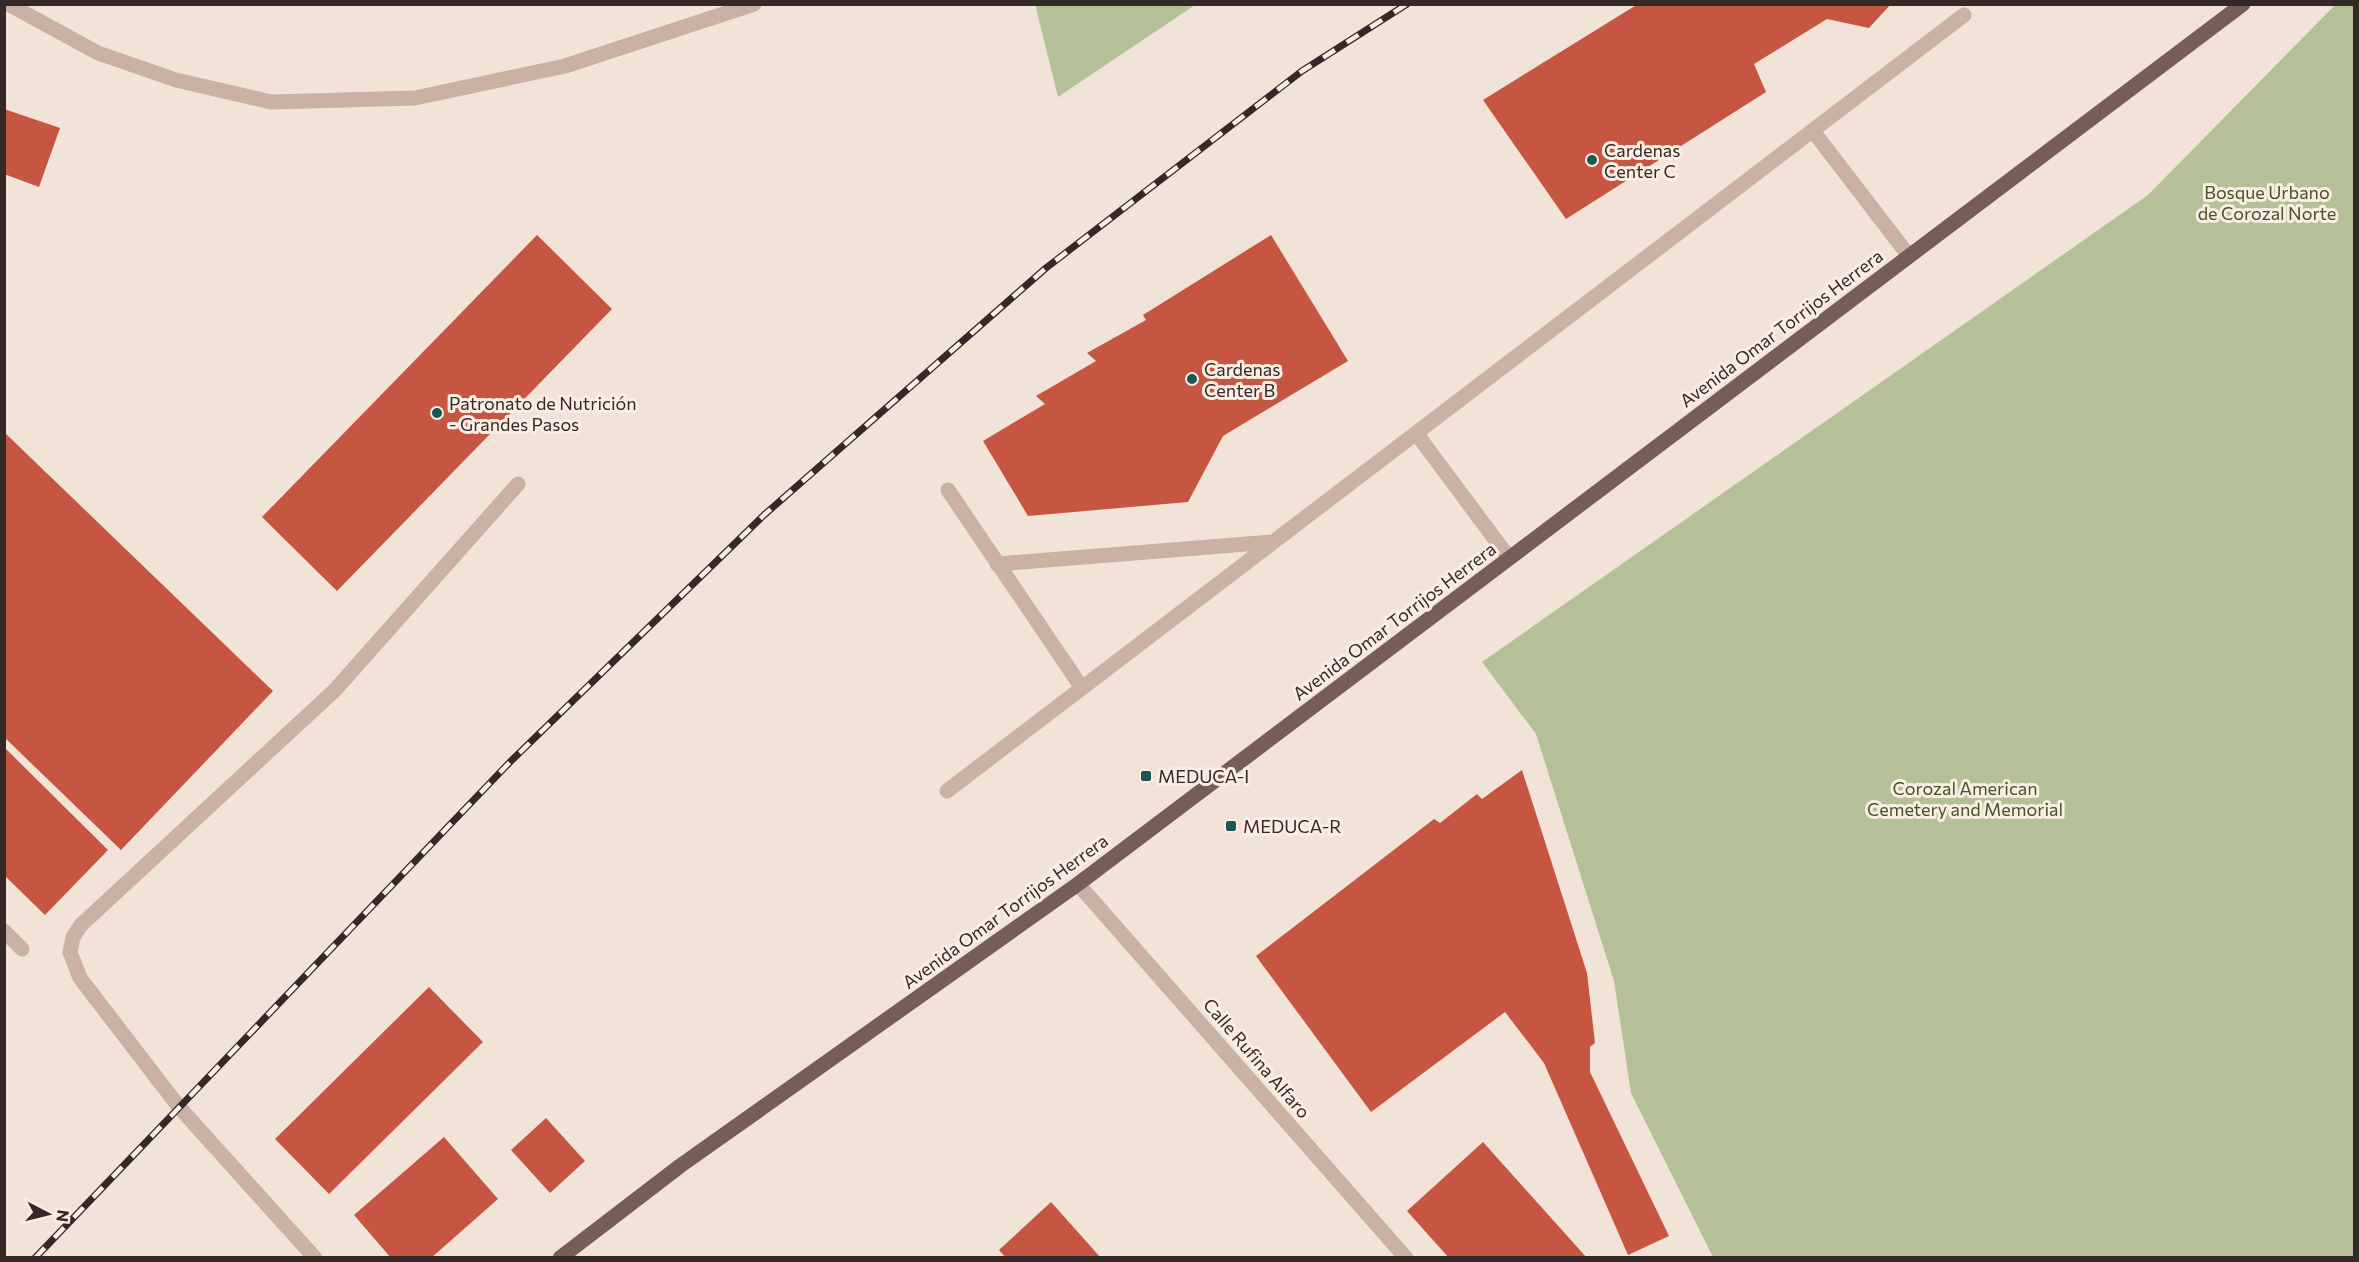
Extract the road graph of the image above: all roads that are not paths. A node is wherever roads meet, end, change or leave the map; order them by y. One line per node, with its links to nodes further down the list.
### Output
1 (8, 4): 2 (street)
2 (754, 4)
3 (2243, 4): 6 (main road, Avenida Omar Torrijos Herrera)
4 (1964, 15): 5 (street)
5 (1813, 130): 6 (street); 7 (street)
6 (1909, 256): 11 (main road, Avenida Omar Torrijos Herrera)
7 (1416, 433): 10 (street); 11 (street)
8 (518, 484): 18 (street)
9 (948, 490): 12 (street)
10 (1272, 542): 12 (street); 13 (street)
11 (1509, 558): 15 (main road, Avenida Omar Torrijos Herrera)
12 (997, 564): 13 (street)
13 (1082, 688): 14 (street)
14 (947, 791)
15 (1078, 884): 19 (main road, Avenida Omar Torrijos Herrera); 20 (street, Calle Rufina Alfaro)
16 (4, 931): 17 (street)
17 (22, 949)
18 (315, 1257)
19 (560, 1257)
20 (1406, 1257)

